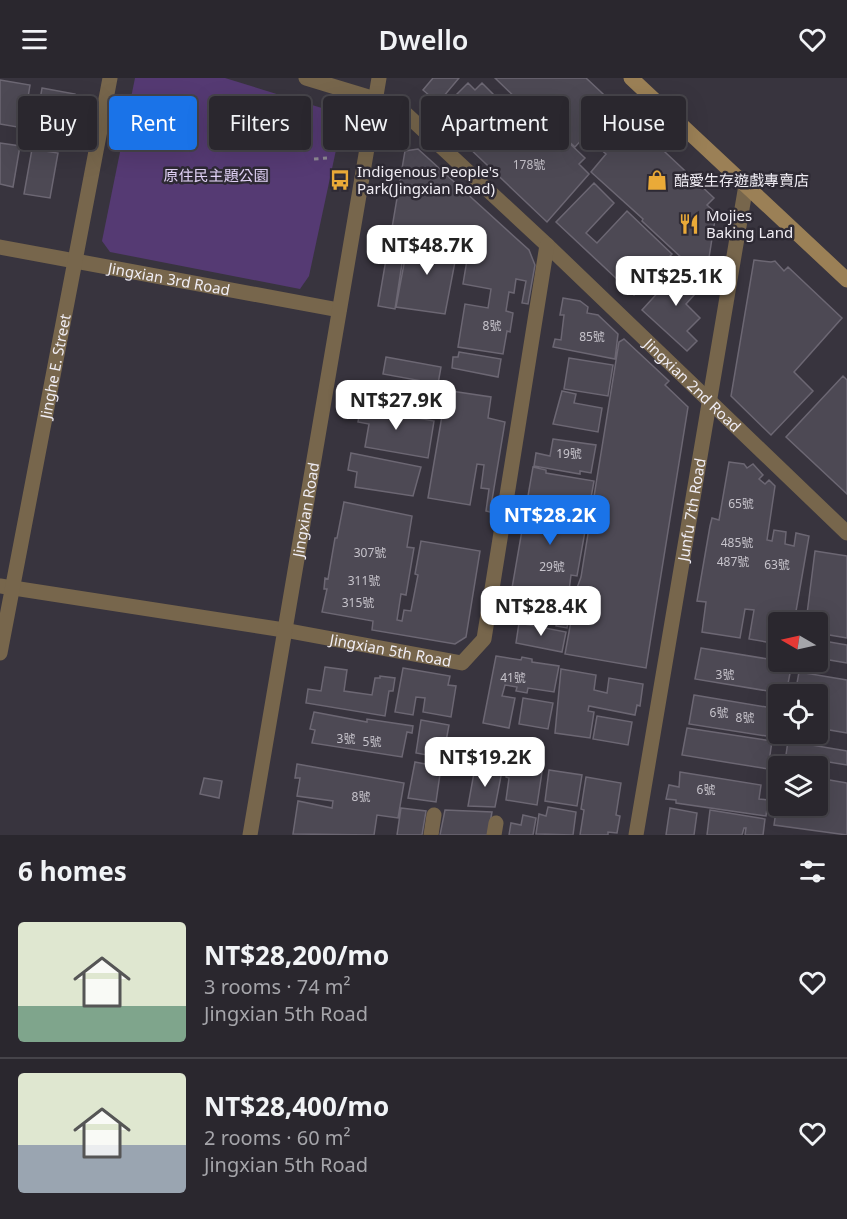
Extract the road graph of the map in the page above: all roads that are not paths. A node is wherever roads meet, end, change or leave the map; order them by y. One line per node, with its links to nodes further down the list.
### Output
1 (110, 78): 12 (street, Jinghe E. Street)
2 (306, 78): 5 (street, Jingxian 2nd Road)
3 (379, 78): 6 (street, Jingxian Road)
4 (631, 78): 9 (main road)
5 (365, 96)
6 (376, 96)
7 (409, 117): 10 (street, Jingxian 2nd Road)
8 (366, 150): 14 (street, Jingxian Road)
9 (746, 186): 13 (main road); 15 (street, Junfu 7th Road)
10 (548, 245): 15 (street, Jingxian 2nd Road); 18 (street, Jingxian 5th Road)
11 (0, 247): 12 (street, Jingxian 3rd Road)
12 (75, 261): 14 (street, Jingxian 3rd Road); 17 (street, Jinghe E. Street)
13 (847, 279)
14 (339, 310): 18 (street, Jingxian Road)
15 (708, 399): 16 (street, Jingxian 2nd Road); 23 (street, Junfu 7th Road)
16 (847, 533)
17 (7, 587): 18 (street, Jingxian 5th Road); 19 (street, Jinghe E. Street)
18 (284, 630): 21 (street, Jingxian Road)
19 (0, 653)
20 (434, 815): 22 (street)
21 (250, 835)
22 (430, 835)
23 (636, 835)

